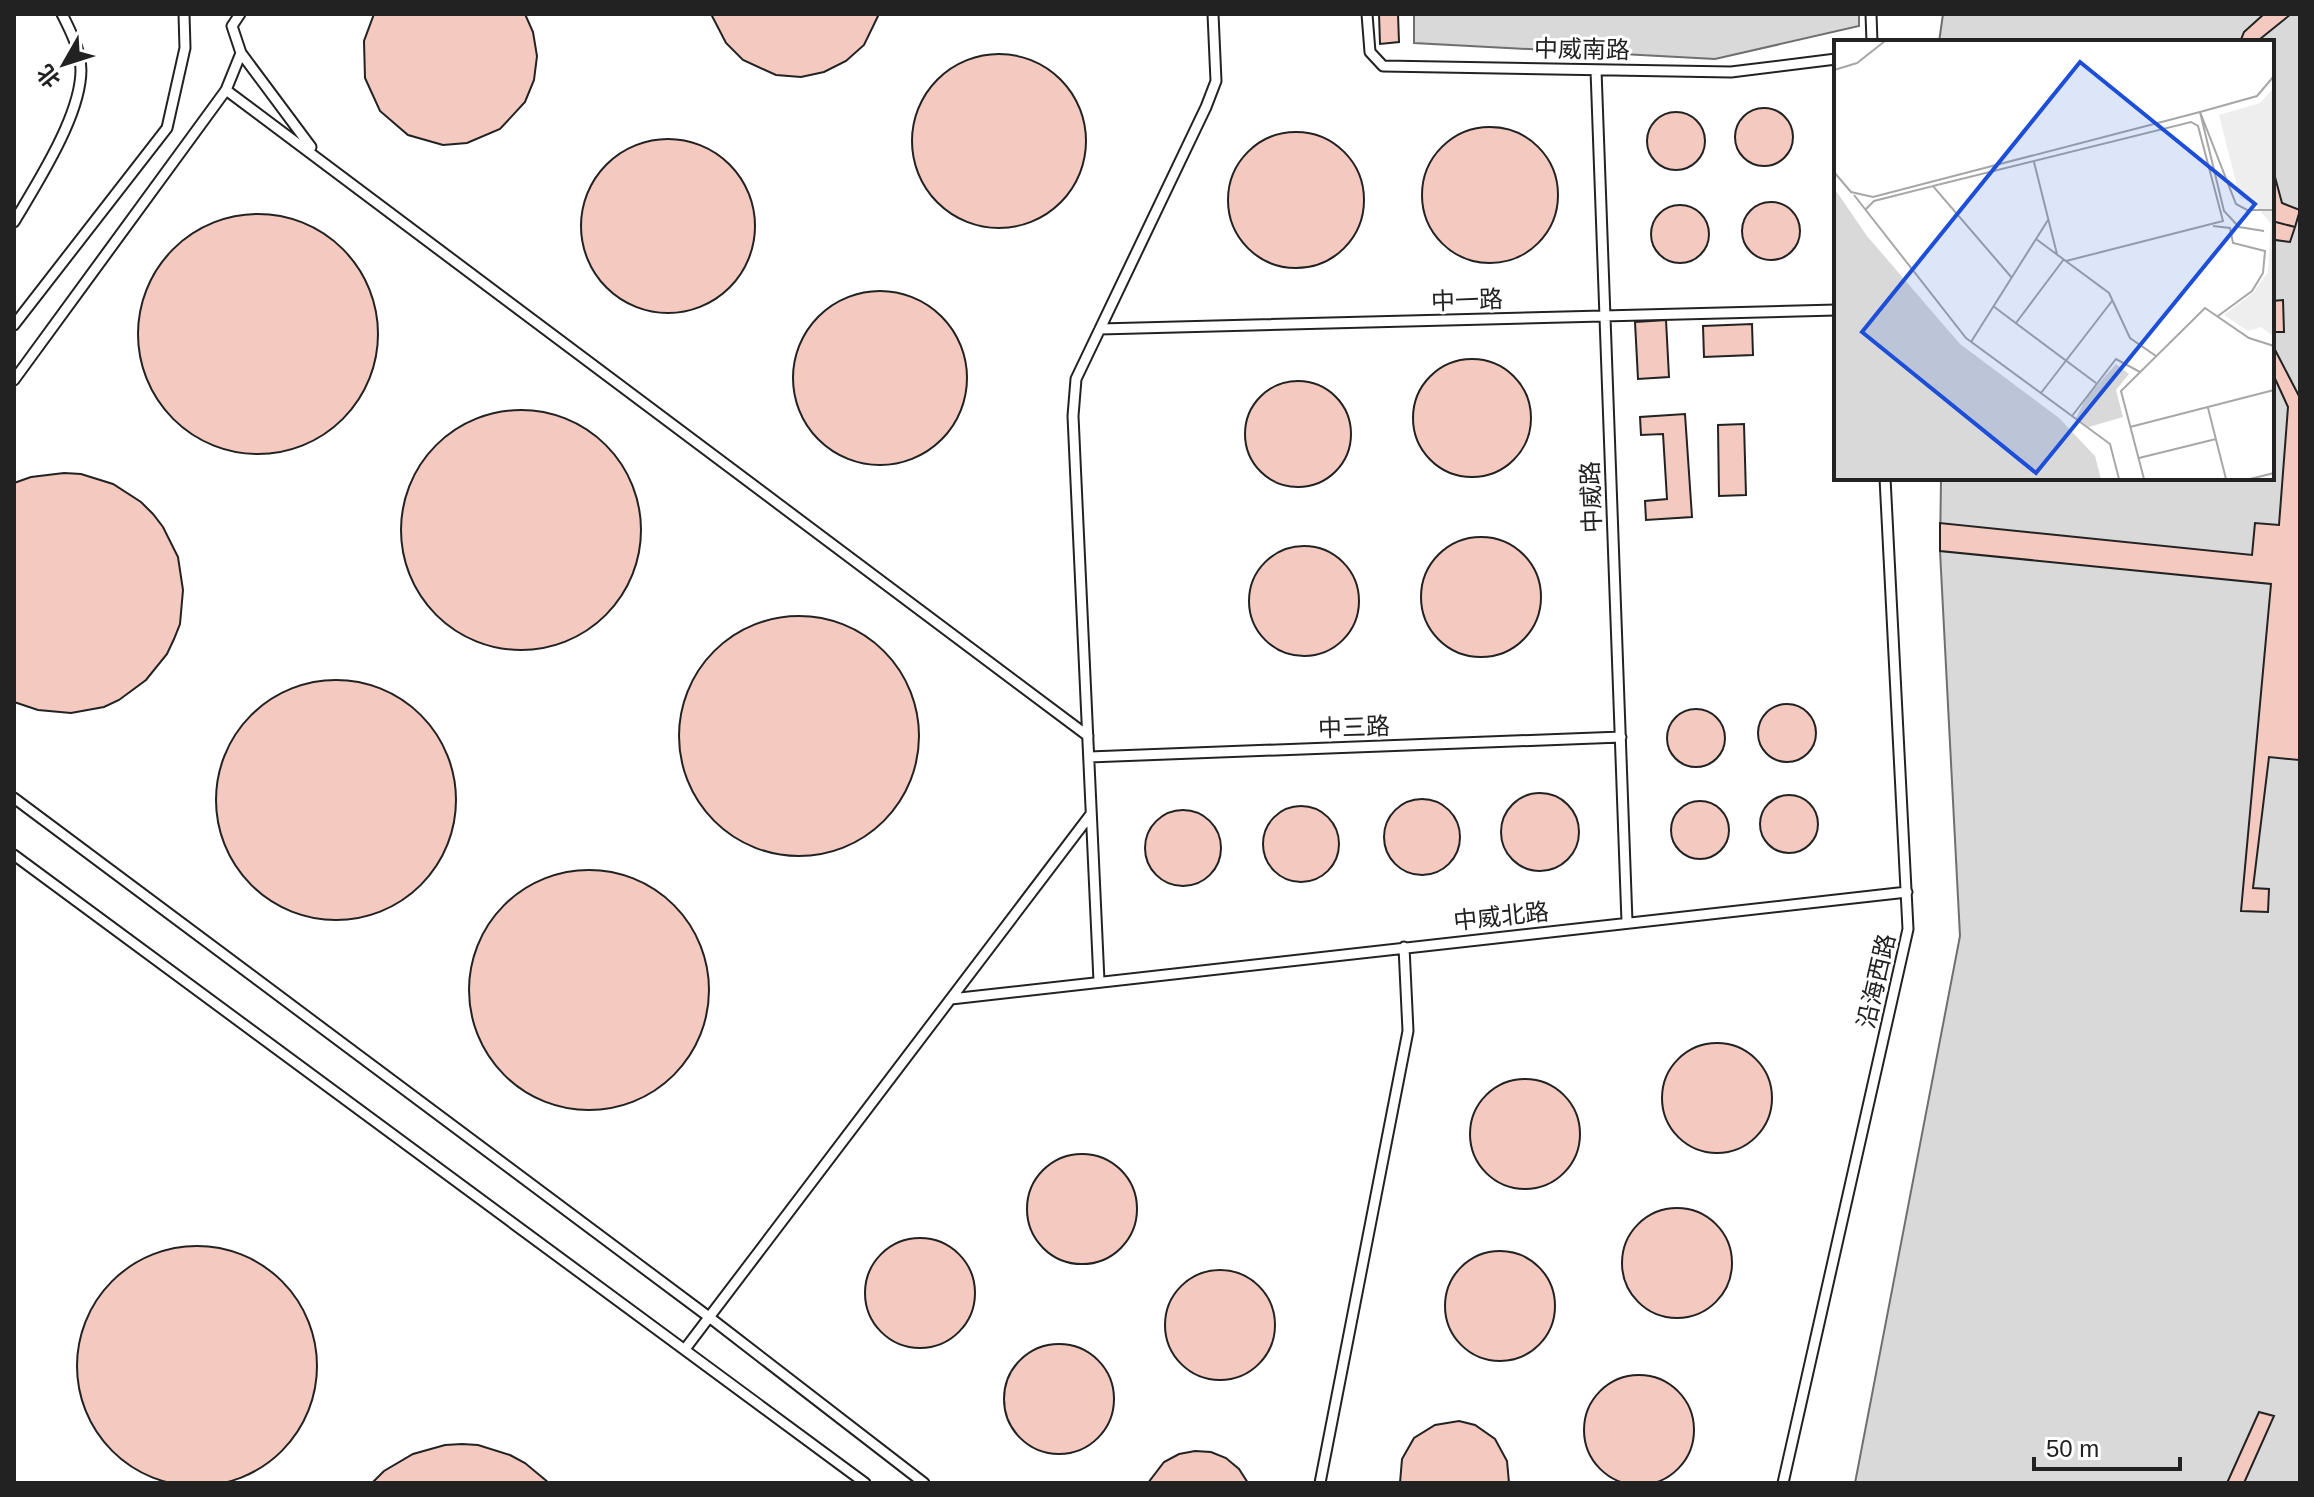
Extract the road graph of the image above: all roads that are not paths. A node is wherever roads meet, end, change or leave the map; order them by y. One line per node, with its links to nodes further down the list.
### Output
1 (62, 14): 13 (lane)
2 (184, 14): 16 (lane)
3 (240, 14): 8 (lane)
4 (1213, 14): 17 (lane)
5 (1367, 14): 10 (lane, 中威南路)
6 (1871, 14): 7 (lane)
7 (1872, 40)
8 (241, 53): 11 (lane); 12 (lane)
9 (1834, 59): 10 (lane, 中威南路)
10 (1596, 70): 15 (lane, 中威路)
11 (226, 90): 12 (lane); 18 (lane)
12 (318, 156): 20 (lane)
13 (14, 222)
14 (1834, 310): 15 (lane, 中一路)
15 (1605, 316): 17 (lane, 中一路); 21 (lane, 中威路)
16 (14, 325)
17 (1100, 329): 20 (lane)
18 (14, 380)
19 (1885, 480): 26 (lane, 沿海西路)
20 (1088, 736): 22 (lane)
21 (1621, 737): 22 (lane, 中三路); 27 (lane, 中威路)
22 (1089, 757): 24 (lane)
23 (14, 798): 31 (lane)
24 (1091, 814): 29 (lane); 30 (lane)
25 (14, 855): 32 (lane)
26 (1907, 892): 27 (lane, 中威北路); 36 (lane, 沿海西路)
27 (1627, 922): 28 (lane, 中威北路)
28 (1404, 947): 29 (lane, 中威北路); 35 (lane)
29 (1099, 981): 30 (lane, 中威北路)
30 (951, 999): 31 (lane)
31 (709, 1317): 32 (lane); 34 (lane)
32 (685, 1349): 33 (lane)
33 (865, 1483)
34 (924, 1483)
35 (1320, 1483)
36 (1783, 1483)

